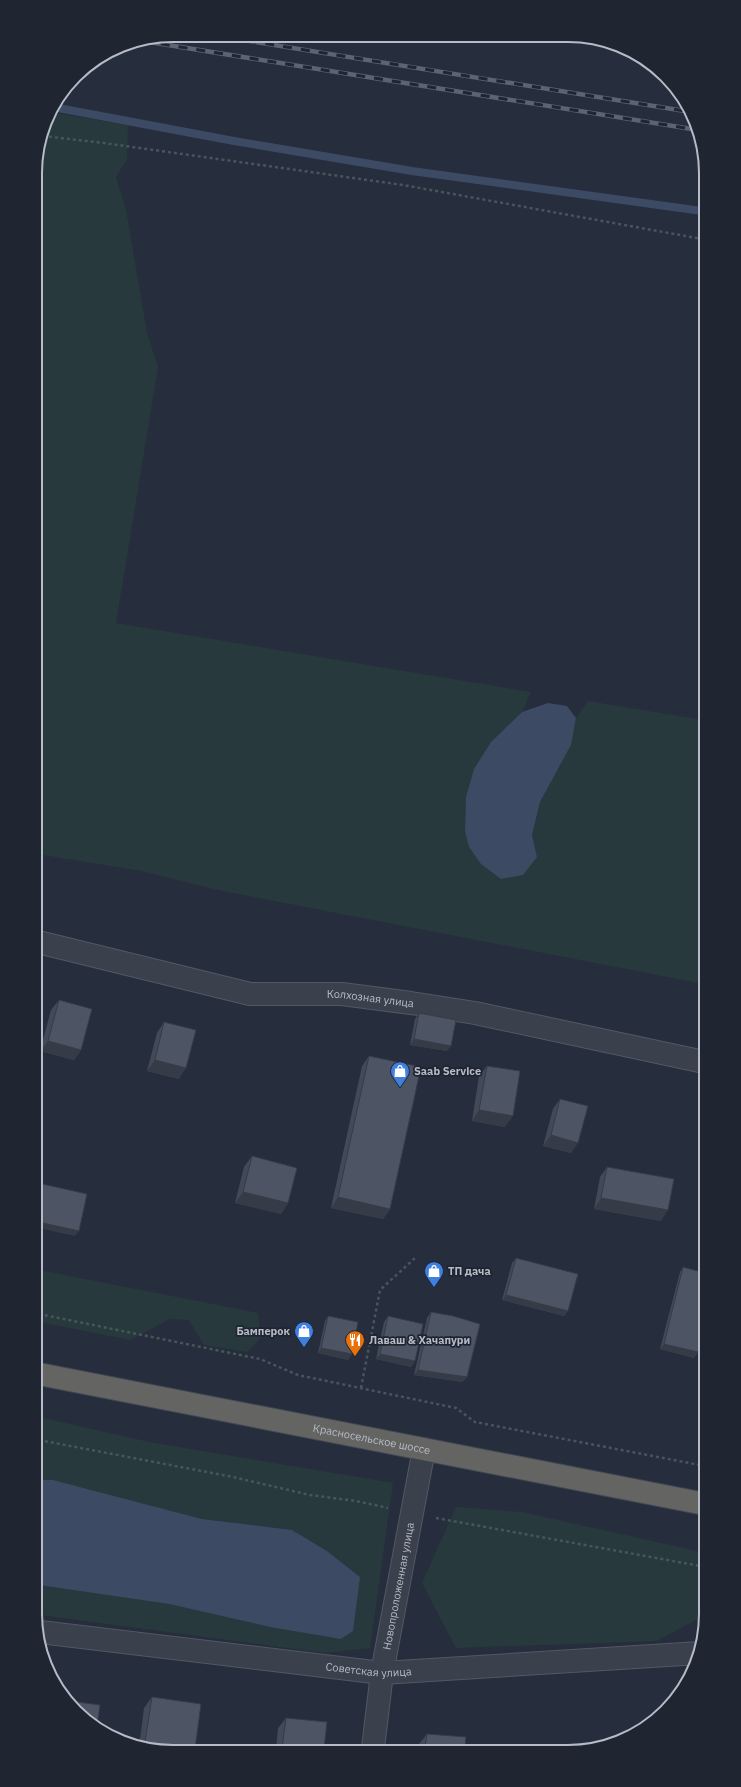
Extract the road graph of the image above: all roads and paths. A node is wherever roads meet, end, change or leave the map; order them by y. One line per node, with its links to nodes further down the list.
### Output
1 (47, 136): 2 (path)
2 (699, 238)
3 (42, 943): 4 (street, Колхозная улица)
4 (699, 1061)
5 (415, 1258): 8 (path)
6 (42, 1315): 8 (path)
7 (42, 1375): 10 (highway, Красносельское шоссе)
8 (361, 1388): 11 (path)
9 (42, 1441): 13 (path)
10 (424, 1449): 12 (highway, Красносельское шоссе); 13 (street, Новопроложенная улица)
11 (699, 1465)
12 (699, 1503)
13 (412, 1513): 14 (path); 17 (street, Новопроложенная улица)
14 (699, 1566)
15 (43, 1632): 17 (street, Советская улица)
16 (693, 1653): 17 (street, Советская улица)
17 (382, 1673): 18 (street, Новопроложенная улица)
18 (373, 1745)

